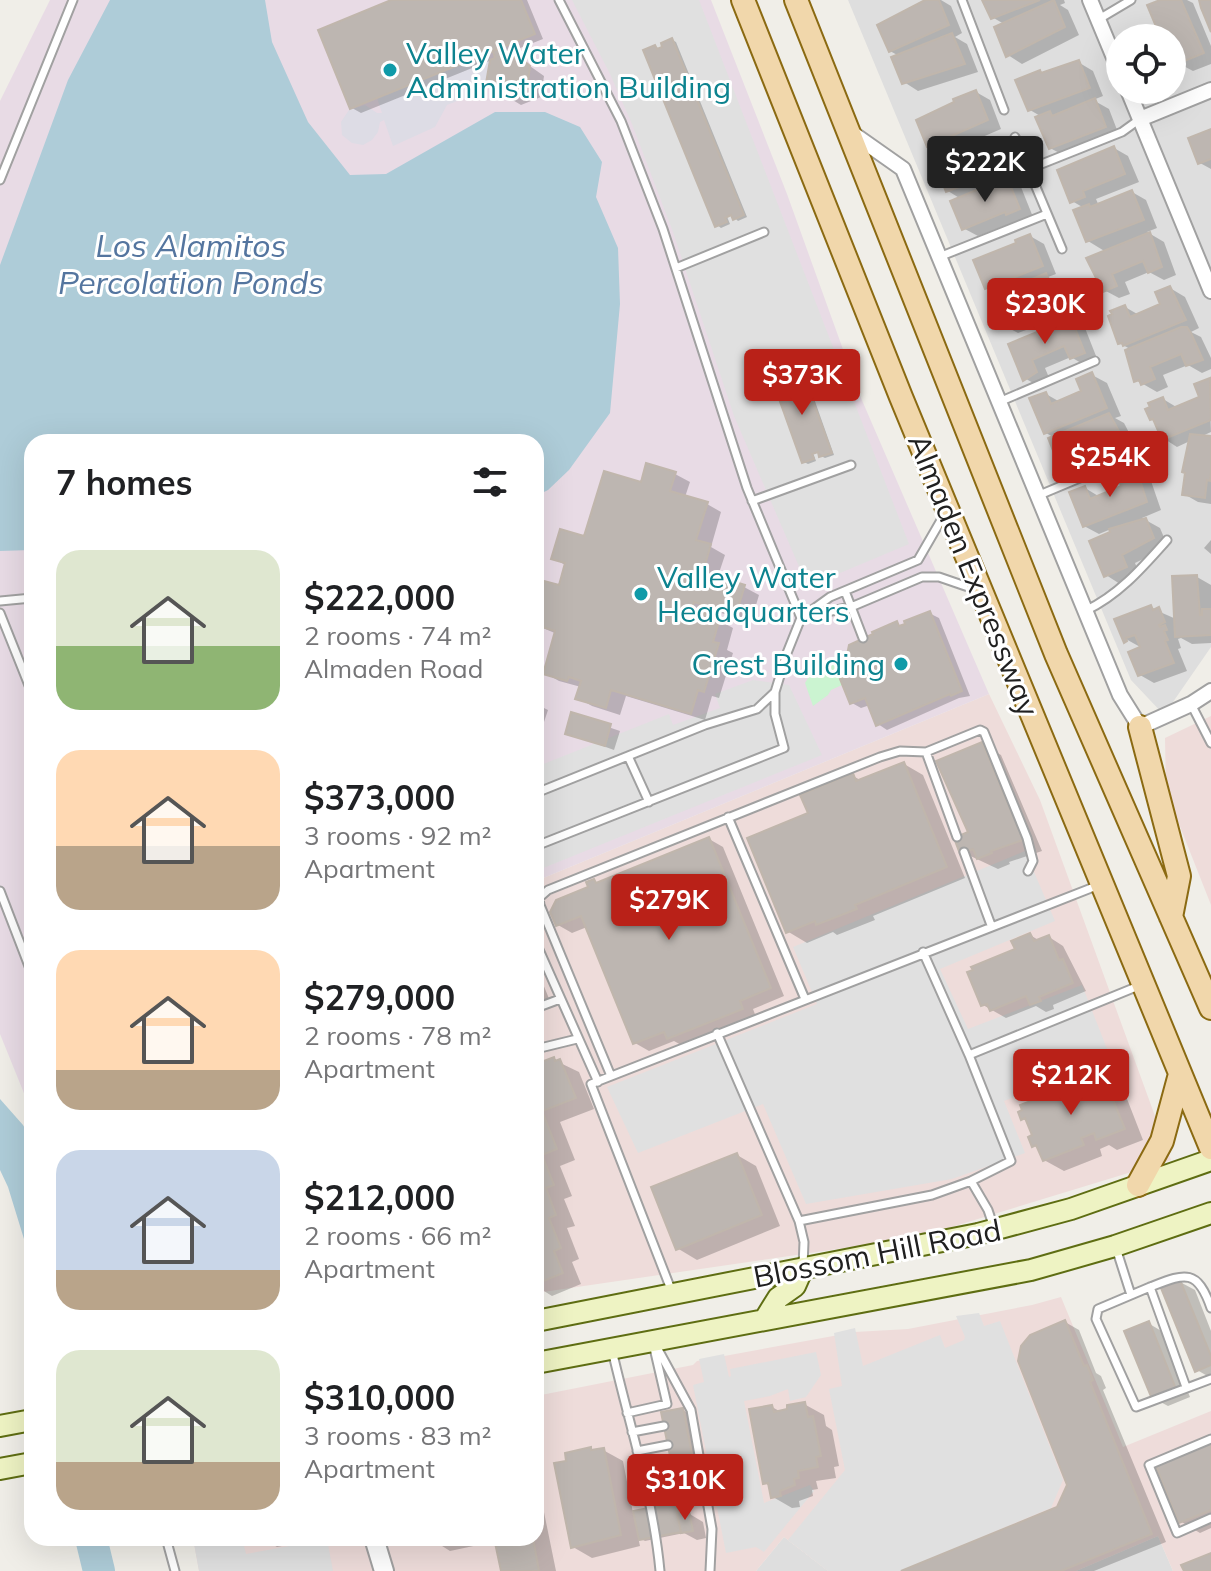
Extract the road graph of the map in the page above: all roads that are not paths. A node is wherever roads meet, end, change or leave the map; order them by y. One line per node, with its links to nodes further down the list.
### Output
1 (73, 0): 17 (lane)
2 (559, 0): 22 (lane)
3 (743, 0): 30 (main road, Almaden Expressway)
4 (796, 0): 14 (main road, Almaden Expressway)
5 (962, 0): 12 (lane)
6 (1090, 0): 8 (street)
7 (1131, 0): 8 (lane)
8 (1098, 20): 9 (street)
9 (1106, 39)
10 (1211, 90): 13 (street)
11 (1134, 104): 13 (street)
12 (1004, 110)
13 (1140, 119): 16 (lane); 23 (street)
14 (848, 130): 21 (street); 62 (main road, Almaden Expressway)
15 (1015, 137): 16 (lane)
16 (1029, 169): 18 (lane)
17 (0, 180)
18 (1047, 214): 20 (lane); 21 (lane)
19 (764, 232): 22 (lane)
20 (1062, 249)
21 (939, 257): 25 (street)
22 (676, 268): 29 (lane)
23 (1211, 291)
24 (1095, 361): 25 (lane)
25 (999, 402): 28 (street)
26 (1130, 457): 28 (lane)
27 (851, 465): 29 (lane)
28 (1037, 496): 37 (street)
29 (752, 501): 39 (lane)
30 (948, 510): 32 (lane); 33 (main road, Almaden Expressway)
31 (1167, 540): 37 (lane)
32 (845, 591): 36 (lane); 39 (lane)
33 (983, 593): 36 (lane); 58 (main road, Almaden Expressway)
34 (24, 599): 35 (lane)
35 (0, 601)
36 (851, 607): 39 (lane); 40 (lane)
37 (1085, 611): 47 (street)
38 (0, 613): 41 (lane)
39 (801, 618): 43 (lane)
40 (863, 638)
41 (24, 673)
42 (1211, 691): 44 (street)
43 (775, 692): 45 (lane); 46 (lane)
44 (1191, 704): 47 (street); 48 (lane)
45 (757, 709): 46 (lane); 50 (lane)
46 (775, 714): 52 (lane)
47 (1140, 727): 62 (main road)
48 (1211, 743)
49 (926, 752): 53 (lane); 54 (lane); 57 (lane)
50 (628, 756): 51 (lane); 52 (lane)
51 (544, 790)
52 (649, 802): 55 (lane)
53 (728, 817): 60 (lane); 70 (lane)
54 (957, 837)
55 (544, 843)
56 (964, 852): 63 (lane)
57 (1028, 871)
58 (1101, 884): 63 (lane); 68 (main road, Almaden Expressway)
59 (0, 891): 65 (lane)
60 (544, 894)
61 (544, 910): 78 (lane)
62 (1171, 917): 67 (main road, Almaden Expressway)
63 (991, 925): 64 (lane)
64 (923, 952): 70 (lane); 76 (lane)
65 (24, 953)
66 (544, 962): 69 (lane)
67 (1206, 983): 72 (main road, Almaden Expressway)
68 (1142, 984): 76 (lane); 77 (main road, Almaden Expressway)
69 (560, 999): 71 (lane); 74 (lane)
70 (805, 999): 73 (lane)
71 (544, 1005)
72 (1211, 1008)
73 (717, 1033): 78 (lane); 85 (lane)
74 (577, 1039): 75 (lane); 79 (lane)
75 (544, 1047)
76 (969, 1055): 82 (lane)
77 (1180, 1074): 80 (main road, Almaden Expressway); 83 (main road)
78 (611, 1076): 79 (lane)
79 (598, 1082): 90 (lane)
80 (1211, 1148)
81 (1211, 1160): 83 (main road, Blossom Hill Road)
82 (971, 1181): 85 (lane); 86 (lane)
83 (1138, 1185): 86 (main road, Blossom Hill Road)
84 (1211, 1213): 87 (main road, Blossom Hill Road)
85 (799, 1221): 88 (lane)
86 (994, 1230): 88 (main road, Blossom Hill Road)
87 (1115, 1246): 91 (lane); 94 (main road, Blossom Hill Road)
88 (803, 1268): 90 (main road, Blossom Hill Road); 94 (main road)
89 (1150, 1287): 91 (lane); 92 (lane); 99 (lane)
90 (673, 1294): 93 (main road, Blossom Hill Road)
91 (1131, 1295): 99 (lane)
92 (1211, 1308)
93 (544, 1319)
94 (765, 1319): 95 (main road, Blossom Hill Road)
95 (653, 1340): 96 (main road, Blossom Hill Road); 100 (lane); 101 (lane)
96 (612, 1348): 97 (main road, Blossom Hill Road); 102 (lane)
97 (544, 1361)
98 (1211, 1379): 99 (lane)
99 (1186, 1387)
100 (686, 1402): 101 (lane); 122 (lane)
101 (667, 1404): 102 (lane)
102 (627, 1413): 106 (lane)
103 (24, 1422): 104 (main road)
104 (0, 1426)
105 (664, 1426): 106 (lane)
106 (632, 1432): 109 (lane)
107 (1211, 1439): 116 (lane)
108 (668, 1445): 109 (lane)
109 (637, 1451): 112 (lane)
110 (671, 1460): 112 (lane)
111 (24, 1465): 113 (main road)
112 (641, 1467): 115 (lane)
113 (3, 1469)
114 (674, 1476): 115 (lane)
115 (646, 1482): 121 (lane)
116 (1211, 1518)
117 (168, 1546): 119 (lane)
118 (376, 1546): 120 (street)
119 (175, 1571)
120 (384, 1571)
121 (660, 1571)
122 (710, 1571)

